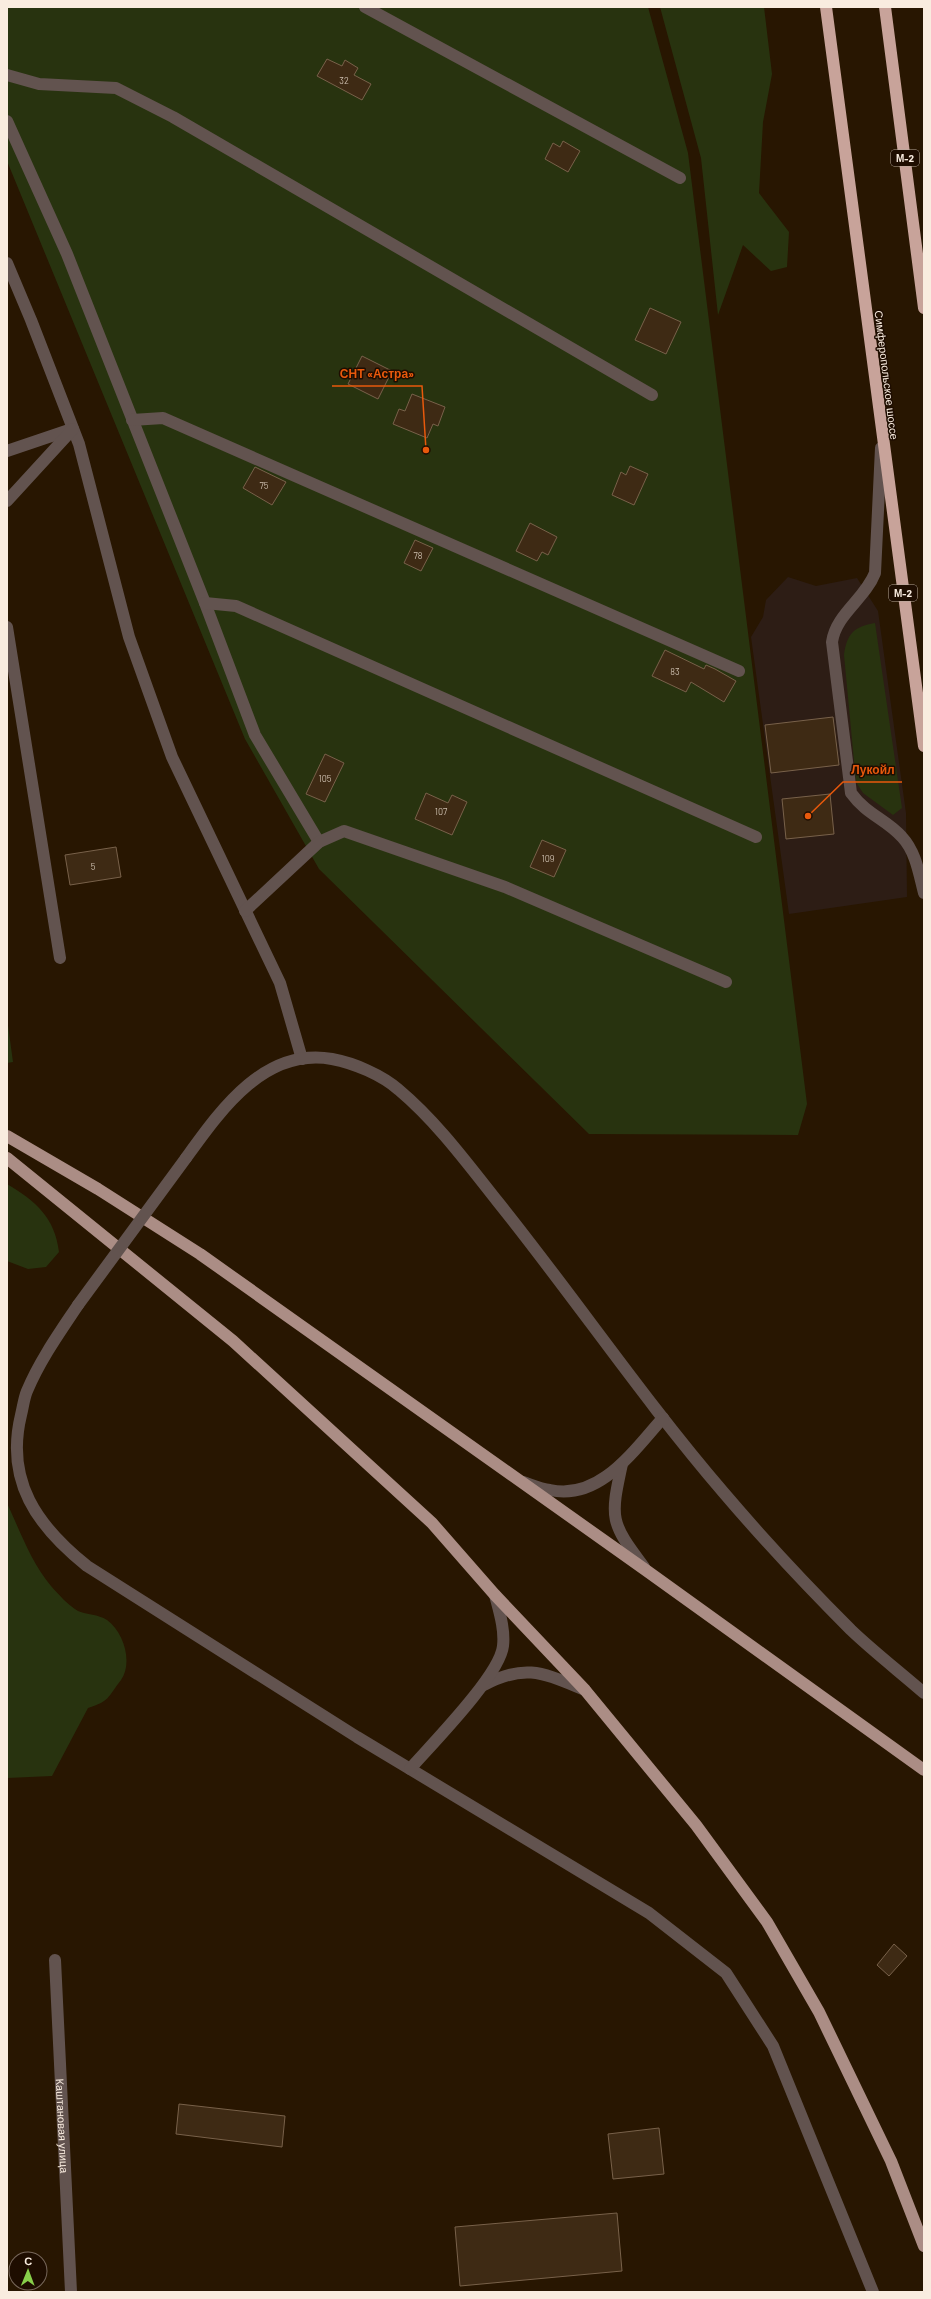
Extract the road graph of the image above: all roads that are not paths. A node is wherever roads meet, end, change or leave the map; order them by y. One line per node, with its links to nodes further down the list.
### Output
1 (365, 7): 6 (street)
2 (826, 7): 12 (highway, Симферопольское шоссе / М-2)
3 (885, 7): 8 (highway, М-2)
4 (7, 74): 9 (street)
5 (7, 121): 10 (street)
6 (680, 178)
7 (7, 263): 11 (street)
8 (924, 308)
9 (652, 395)
10 (132, 420): 15 (street); 17 (street)
11 (73, 429): 13 (street); 14 (street); 22 (street)
12 (882, 439): 18 (highway, Симферопольское шоссе / М-2); 21 (street)
13 (7, 452)
14 (7, 501)
15 (205, 603): 19 (street); 20 (street)
16 (7, 627): 23 (street)
17 (739, 671)
18 (924, 746)
19 (756, 838)
20 (319, 842): 22 (street); 24 (street)
21 (924, 893)
22 (245, 911): 25 (street)
23 (60, 958)
24 (726, 982)
25 (302, 1059): 28 (street); 36 (street, bridge)
26 (7, 1136): 30 (main road)
27 (7, 1158): 32 (main road)
28 (662, 1418): 29 (street); 35 (street)
29 (622, 1464): 30 (street); 31 (street)
30 (520, 1481): 31 (main road)
31 (647, 1571): 37 (main road)
32 (495, 1595): 33 (street); 34 (main road)
33 (483, 1686): 34 (street); 36 (street)
34 (585, 1690): 39 (main road)
35 (924, 1693)
36 (410, 1769): 41 (street)
37 (924, 1770)
38 (55, 1960): 40 (street, Каштановая улица)
39 (924, 2246)
40 (71, 2292)
41 (873, 2292)

